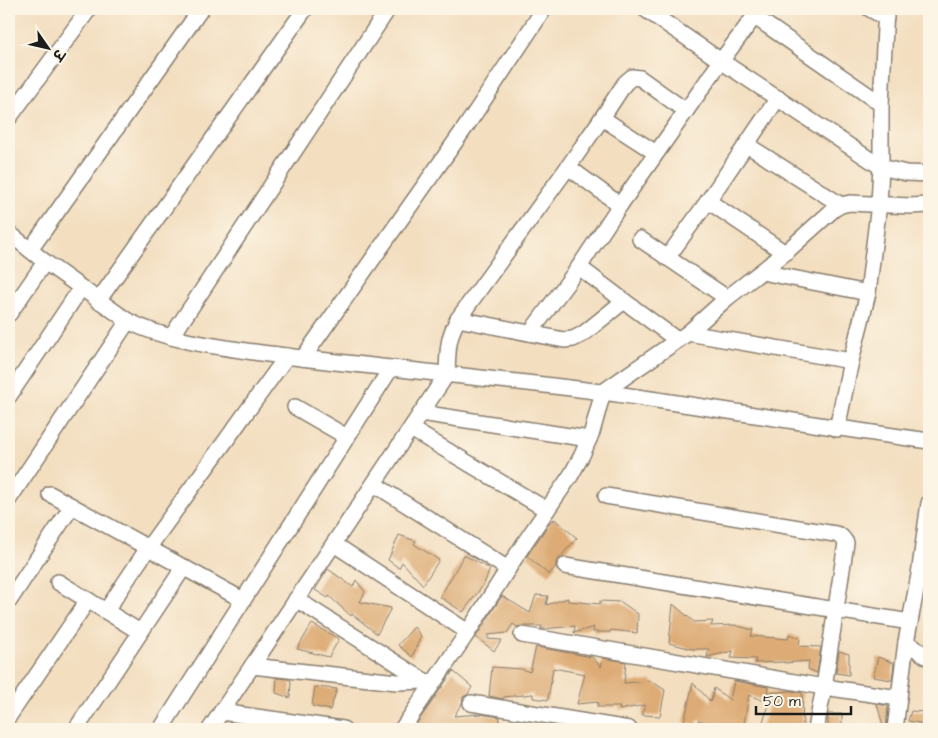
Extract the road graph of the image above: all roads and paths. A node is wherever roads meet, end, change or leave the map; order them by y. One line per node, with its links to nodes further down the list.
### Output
1 (89, 9): 14 (street)
2 (201, 9): 28 (street)
3 (305, 9): 37 (street)
4 (388, 9): 43 (street)
5 (544, 9): 46 (street)
6 (645, 9): 10 (street)
7 (870, 9): 9 (street)
8 (757, 13): 10 (street); 12 (street)
9 (886, 13): 12 (street)
10 (721, 61): 11 (street); 13 (street)
11 (778, 98): 16 (street); 19 (street)
12 (881, 104): 19 (street)
13 (686, 111): 15 (street); 17 (street)
14 (9, 118)
15 (602, 118): 17 (street); 18 (street)
16 (747, 145): 21 (street); 24 (street)
17 (656, 153): 23 (street)
18 (568, 167): 23 (street); 40 (street)
19 (881, 167): 20 (street); 22 (street)
20 (929, 174)
21 (708, 201): 29 (street); 30 (street)
22 (879, 204): 24 (street); 25 (street); 35 (street)
23 (620, 205): 32 (street)
24 (841, 205): 29 (street)
25 (929, 206)
26 (640, 239): 30 (street)
27 (11, 241): 28 (street)
28 (30, 250): 31 (street)
29 (785, 254): 33 (street)
30 (667, 258): 36 (street)
31 (45, 262): 34 (street); 39 (street)
32 (579, 267): 38 (street); 42 (street)
33 (762, 272): 35 (street); 36 (street)
34 (81, 288): 37 (street); 51 (street)
35 (868, 293): 47 (street)
36 (726, 298): 44 (street)
37 (98, 301): 41 (street)
38 (624, 302): 42 (street); 44 (street)
39 (9, 314)
40 (458, 319): 42 (street); 49 (street)
41 (128, 321): 43 (street); 62 (street)
42 (530, 333)
43 (172, 336): 45 (street)
44 (683, 336): 47 (street); 50 (street)
45 (287, 356): 46 (street); 67 (street)
46 (303, 358): 48 (street)
47 (851, 361): 55 (street)
48 (391, 368): 49 (street); 56 (street)
49 (447, 374): 50 (street); 53 (street)
50 (603, 392): 55 (street); 57 (street)
51 (9, 396)
52 (295, 407): 56 (street)
53 (421, 414): 54 (street); 57 (street)
54 (411, 429): 59 (street); 65 (street)
55 (837, 429): 58 (street)
56 (347, 437): 74 (street)
57 (589, 439): 65 (street)
58 (929, 441)
59 (374, 484): 66 (street); 70 (street)
60 (50, 494): 64 (street)
61 (606, 496): 77 (street)
62 (9, 499)
63 (929, 504): 71 (street)
64 (72, 506): 67 (street); 76 (street)
65 (546, 510): 70 (street)
66 (334, 544): 75 (street); 81 (street)
67 (148, 548): 69 (street); 78 (street)
68 (565, 566): 77 (street)
69 (184, 567): 74 (street); 80 (street)
70 (508, 569): 81 (street)
71 (924, 578): 79 (street)
72 (58, 582): 73 (street)
73 (88, 600): 78 (street); 91 (street)
74 (243, 600): 93 (street)
75 (296, 600): 85 (street); 86 (street)
76 (9, 601)
77 (836, 610): 79 (street); 87 (street)
78 (106, 611): 80 (street)
79 (910, 622): 83 (street)
80 (140, 632): 92 (street)
81 (468, 632): 86 (street)
82 (522, 636): 87 (street)
83 (906, 642): 84 (street); 88 (street)
84 (929, 658)
85 (252, 666): 86 (street); 90 (street)
86 (428, 684): 96 (street)
87 (824, 687): 88 (street); 98 (street)
88 (899, 698): 99 (street)
89 (472, 703): 97 (street)
90 (221, 712): 94 (street); 95 (street)
91 (9, 716)
92 (76, 729)
93 (161, 729)
94 (210, 729)
95 (343, 729)
96 (402, 729)
97 (629, 729)
98 (816, 729)
99 (895, 729)

